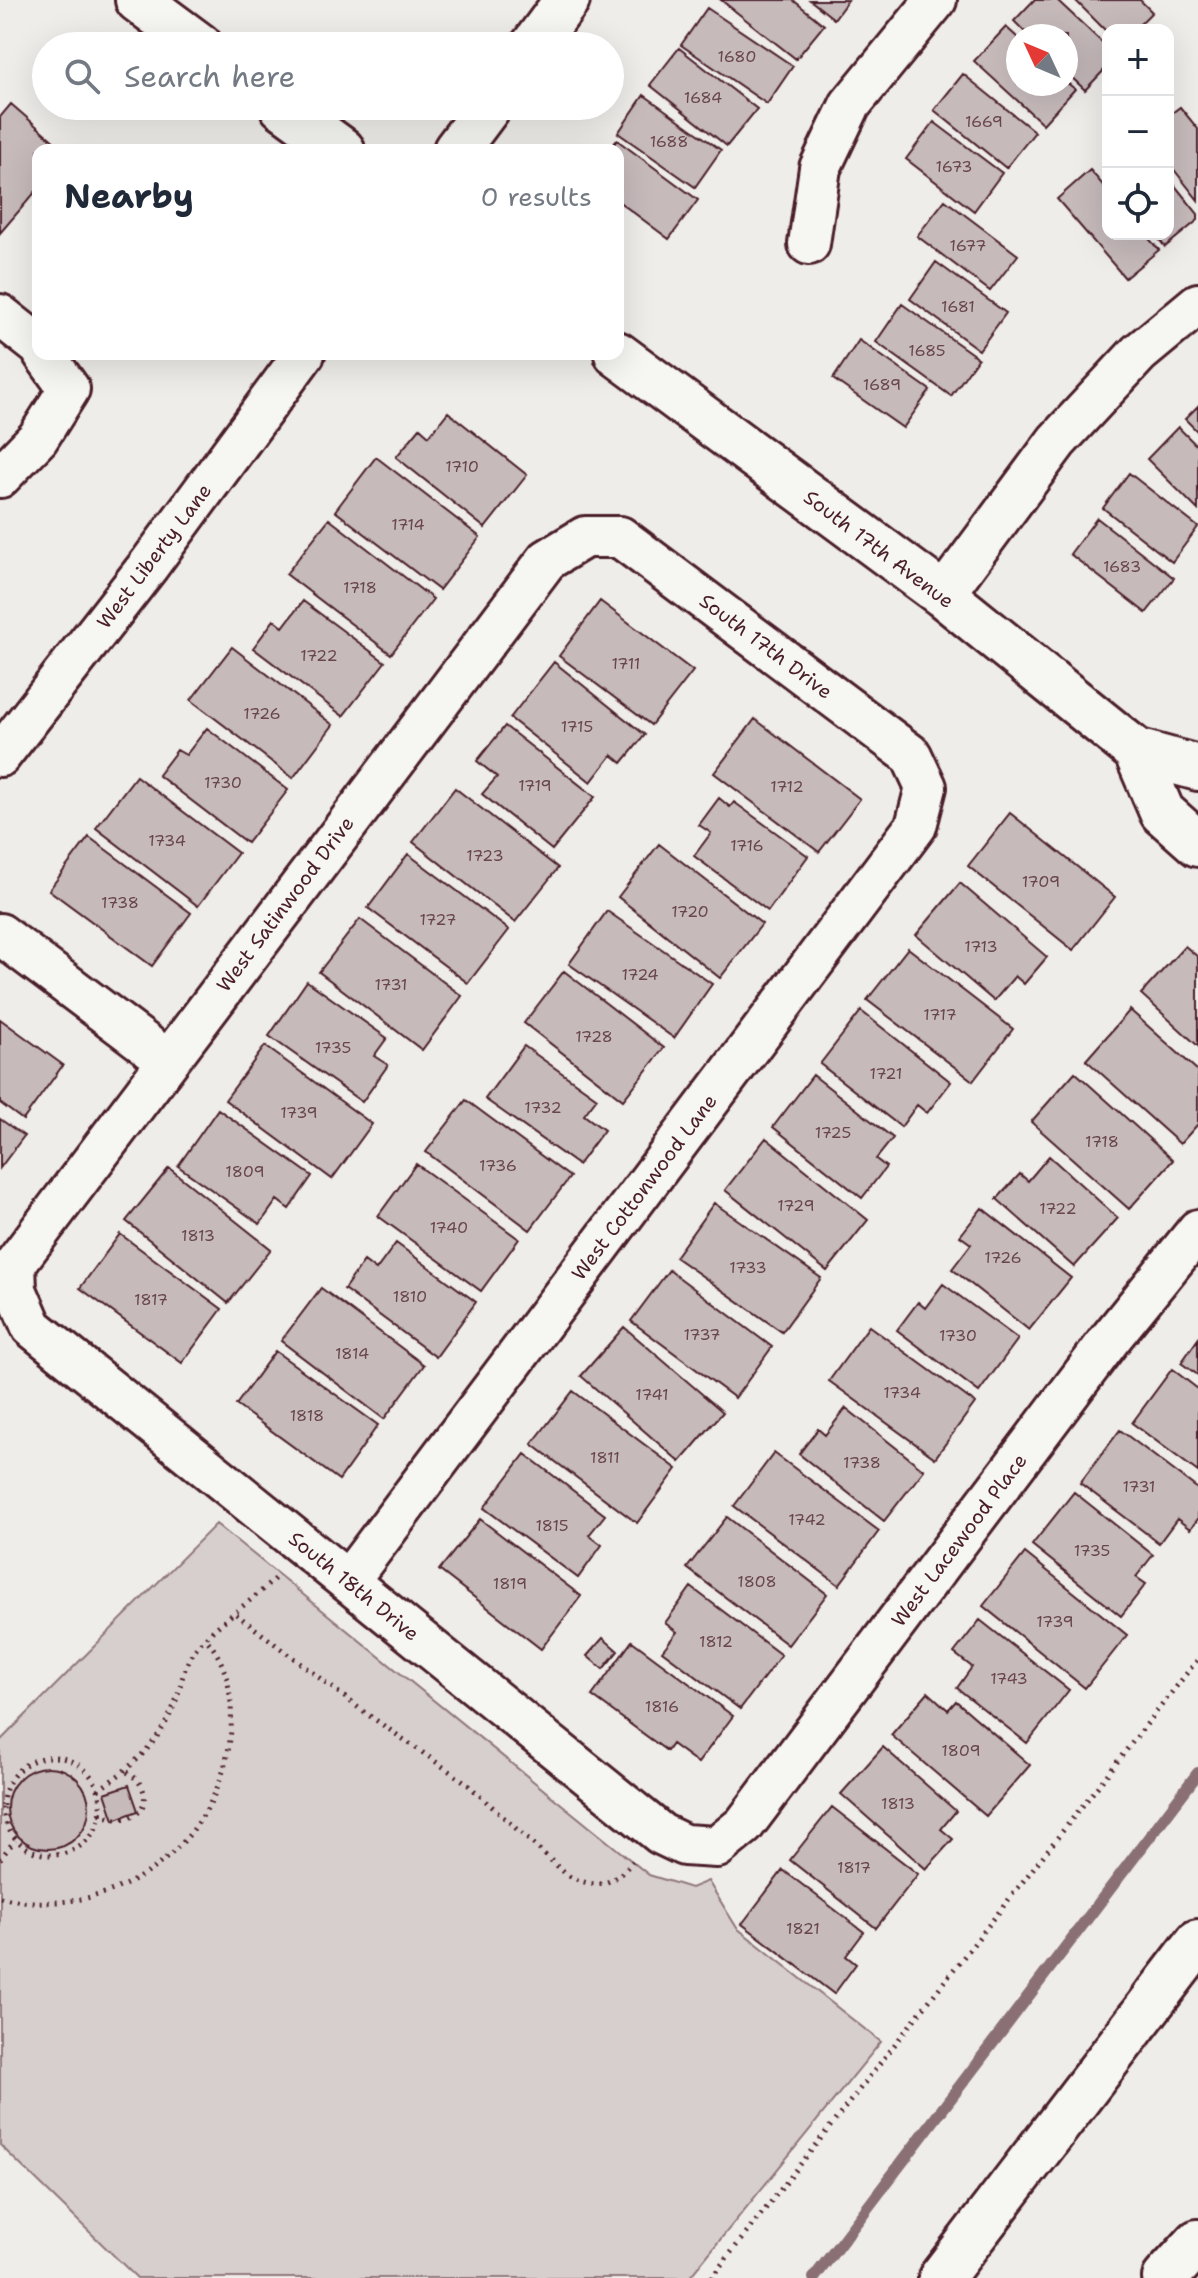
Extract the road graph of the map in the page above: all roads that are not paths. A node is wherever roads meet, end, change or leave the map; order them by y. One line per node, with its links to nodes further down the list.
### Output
1 (138, 0): 4 (main road)
2 (567, 0): 5 (main road)
3 (936, 0): 10 (street)
4 (181, 32)
5 (543, 32)
6 (301, 120): 8 (main road)
7 (478, 120): 9 (main road)
8 (334, 144)
9 (460, 144)
10 (809, 244)
11 (1198, 304): 19 (street)
12 (0, 315): 13 (street)
13 (32, 340)
14 (624, 359): 19 (main road, South 17th Avenue)
15 (48, 360): 17 (street)
16 (300, 360): 21 (street, West Liberty Lane)
17 (0, 477)
18 (585, 537): 23 (street, South 17th Drive); 26 (street, West Satinwood Drive)
19 (943, 595): 20 (main road, South 17th Avenue)
20 (1136, 751): 22 (main road, South 17th Avenue); 24 (main road, South 17th Avenue)
21 (0, 756)
22 (1198, 768)
23 (926, 787): 29 (street, West Cottonwood Lane)
24 (1198, 844)
25 (0, 934): 26 (street)
26 (167, 1060): 28 (street, West Satinwood Drive)
27 (1198, 1230): 30 (street, West Lacewood Place)
28 (16, 1290): 29 (street, South 18th Drive)
29 (348, 1581): 30 (street, South 18th Drive)
30 (717, 1847)
31 (1198, 1942): 33 (main road)
32 (1198, 2242): 34 (main road)
33 (941, 2278)
34 (1165, 2278)

